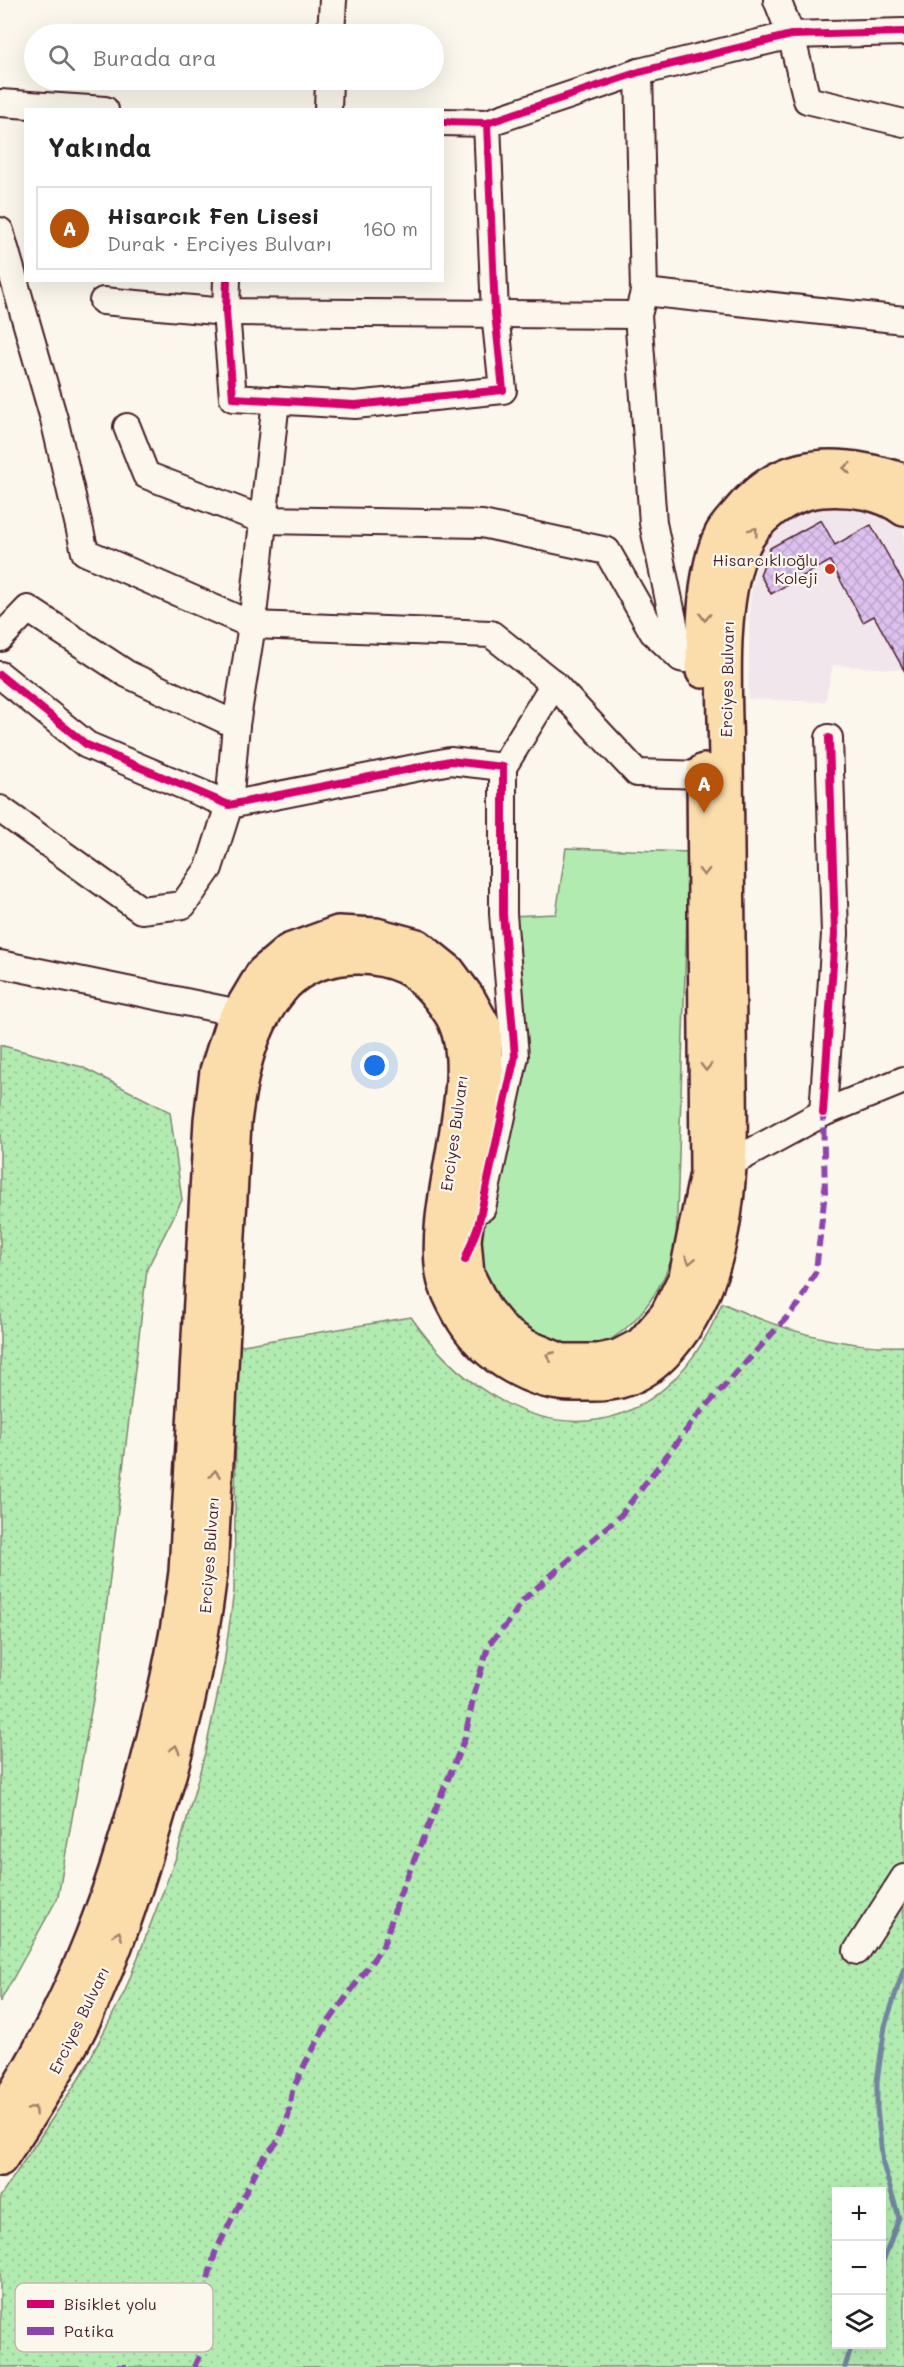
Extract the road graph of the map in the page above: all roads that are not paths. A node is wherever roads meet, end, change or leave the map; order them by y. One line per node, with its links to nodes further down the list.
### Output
1 (333, 0): 3 (street)
2 (777, 0): 5 (street)
3 (332, 24)
4 (904, 32): 5 (street)
5 (791, 35): 6 (street); 13 (street)
6 (639, 72): 12 (street); 17 (street)
7 (329, 90): 10 (street)
8 (0, 103): 9 (street)
9 (75, 108)
10 (328, 108)
11 (444, 122): 12 (street)
12 (487, 123): 19 (street)
13 (904, 123)
14 (0, 231): 26 (street)
15 (227, 282): 18 (street)
16 (104, 301): 18 (street)
17 (641, 303): 19 (street); 20 (street); 28 (street)
18 (226, 312): 19 (street); 21 (street)
19 (495, 313): 21 (street)
20 (904, 320)
21 (276, 400): 25 (street)
22 (127, 427): 25 (street)
23 (904, 481): 28 (highway, Erciyes Bulvarı, one-way to 28)
24 (904, 509): 41 (highway, Erciyes Bulvarı, one-way to 24)
25 (263, 520): 26 (street); 28 (street)
26 (252, 625): 30 (street); 31 (street)
27 (0, 638): 31 (street)
28 (692, 659): 34 (highway, Erciyes Bulvarı)
29 (0, 675): 35 (street)
30 (554, 684): 33 (street); 34 (street)
31 (236, 725): 35 (street)
32 (829, 738): 40 (street)
33 (503, 767): 35 (street); 42 (street)
34 (704, 775): 42 (highway, Erciyes Bulvarı, one-way to 42)
35 (229, 805): 36 (street)
36 (0, 809)
37 (0, 964): 38 (street)
38 (239, 1013): 42 (highway, Erciyes Bulvarı); 45 (highway, Erciyes Bulvarı)
39 (904, 1080): 40 (street)
40 (823, 1113): 41 (street)
41 (730, 1163): 46 (highway, Erciyes Bulvarı, one-way to 41)
42 (465, 1260)
43 (904, 1878): 44 (street)
44 (857, 1951)
45 (0, 2116)
46 (0, 2159)

